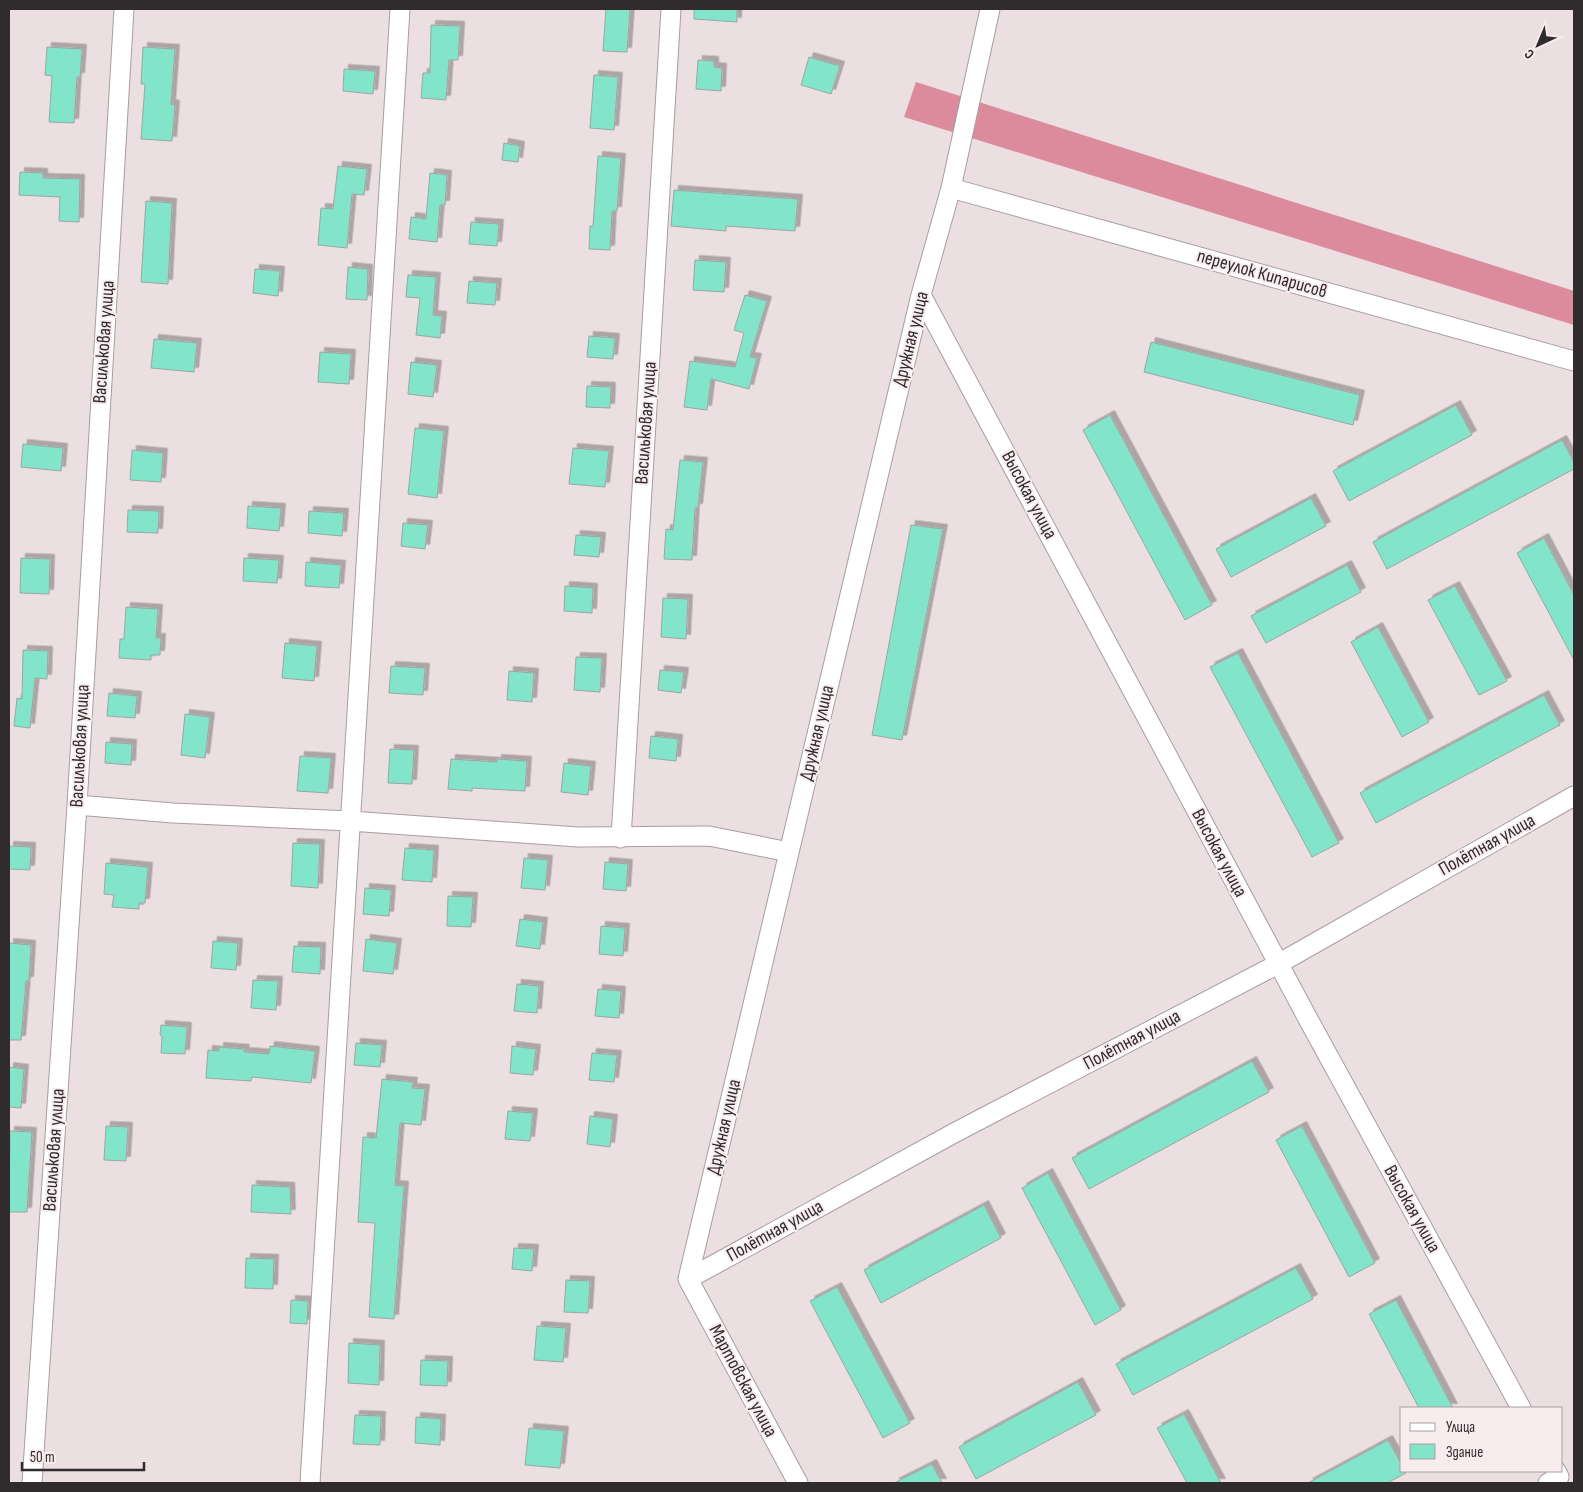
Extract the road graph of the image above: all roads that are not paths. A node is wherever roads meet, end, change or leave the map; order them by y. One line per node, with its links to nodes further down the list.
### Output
1 (124, 9): 9 (street, Васильковая улица)
2 (400, 9): 10 (street)
3 (671, 9): 11 (street, Васильковая улица)
4 (990, 9): 5 (street, Дружная улица)
5 (951, 188): 6 (street, Дружная улица); 7 (street, переулок Кипарисов)
6 (921, 295): 12 (street, Дружная улица); 13 (street, Высокая улица)
7 (1574, 361)
8 (1574, 796): 13 (street, Полётная улица)
9 (77, 805): 10 (street); 16 (street, Васильковая улица)
10 (350, 821): 11 (street); 17 (street)
11 (621, 838): 12 (street)
12 (789, 852): 14 (street, Дружная улица)
13 (1278, 964): 14 (street, Полётная улица); 15 (street, Высокая улица)
14 (688, 1278): 18 (street, Мартовская улица)
15 (1521, 1407)
16 (32, 1483)
17 (310, 1483)
18 (798, 1483)

